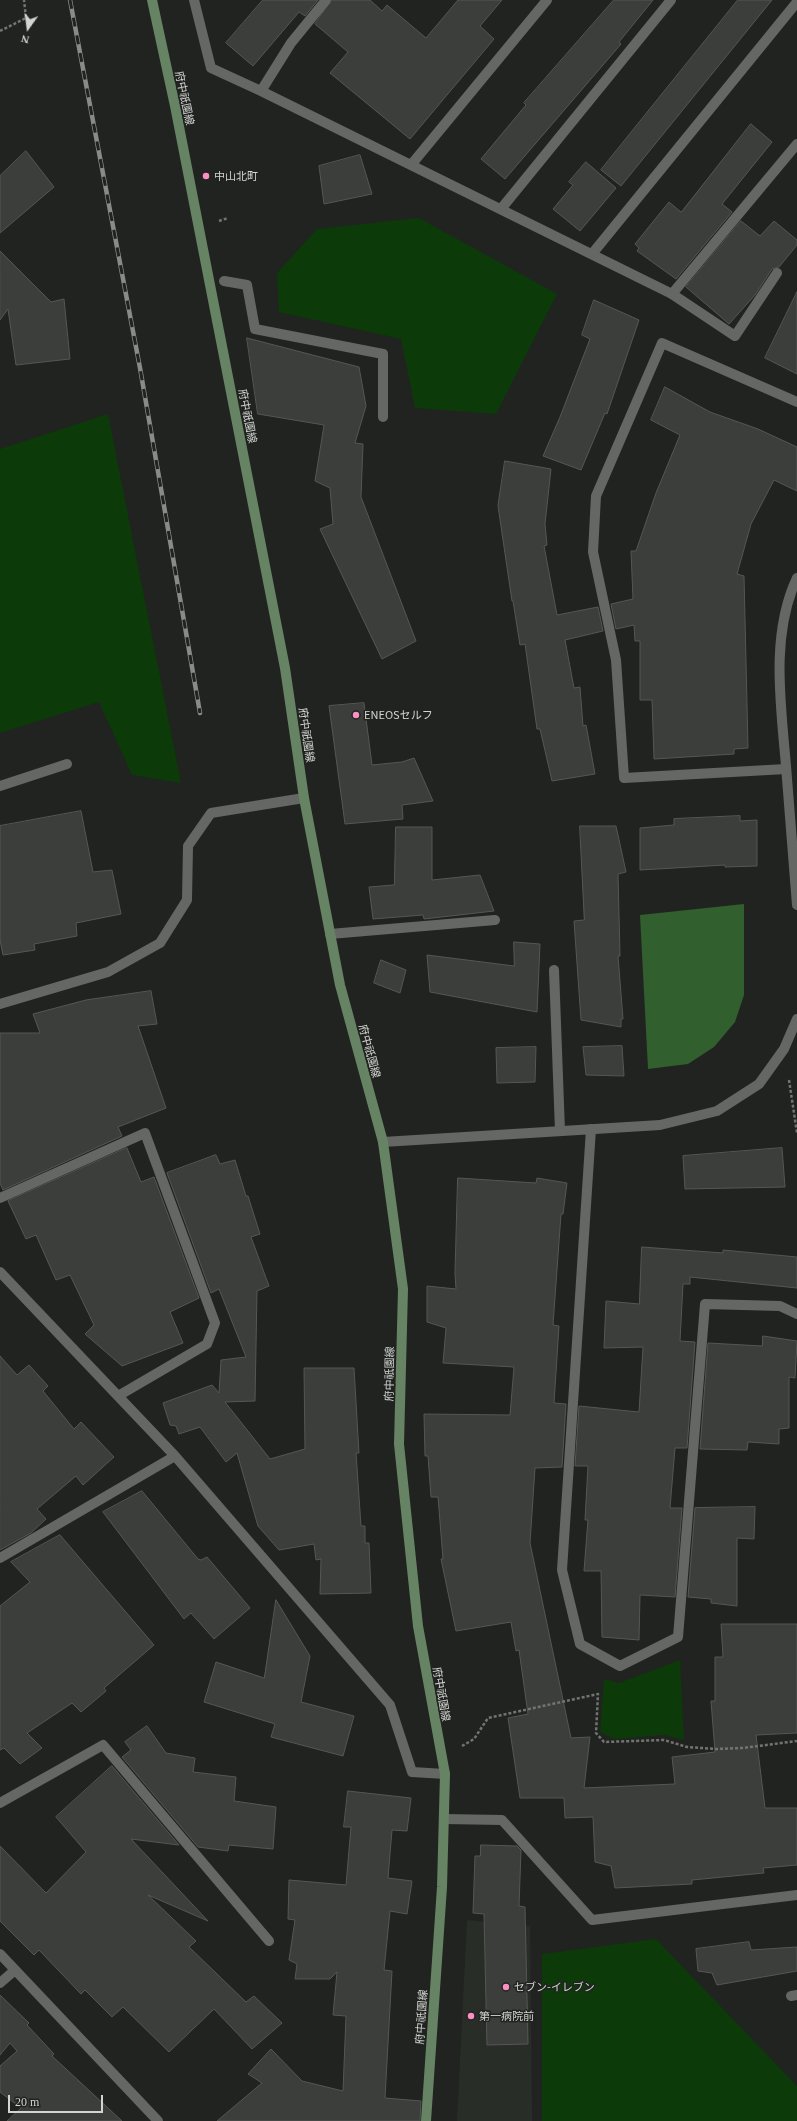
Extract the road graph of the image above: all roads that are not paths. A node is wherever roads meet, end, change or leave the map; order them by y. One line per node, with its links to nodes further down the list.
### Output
1 (152, 0): 21 (main road, 府中祇園線)
2 (194, 0): 7 (street)
3 (326, 0): 7 (street)
4 (547, 0): 9 (street)
5 (671, 0): 10 (street)
6 (797, 2): 11 (street)
7 (261, 91): 9 (street)
8 (797, 144): 14 (street)
9 (411, 165): 10 (street)
10 (501, 210): 11 (street)
11 (592, 254): 14 (street)
12 (777, 273): 14 (street)
13 (224, 281): 16 (street)
14 (672, 294)
15 (797, 402): 19 (street)
16 (383, 417)
17 (797, 578): 19 (street)
18 (67, 764): 20 (street)
19 (786, 769): 22 (street)
20 (0, 786)
21 (304, 798): 24 (main road, 府中祇園線); 26 (street)
22 (797, 905)
23 (495, 920): 24 (street)
24 (330, 934): 30 (main road, 府中祇園線)
25 (554, 970): 29 (street)
26 (0, 1004)
27 (797, 1019): 28 (street)
28 (591, 1129): 29 (street); 33 (street)
29 (560, 1131): 30 (street)
30 (383, 1142): 37 (main road, 府中祇園線)
31 (0, 1198): 34 (street)
32 (0, 1273): 34 (street)
33 (797, 1314)
34 (118, 1396): 35 (street)
35 (175, 1456): 36 (street); 37 (street)
36 (0, 1558)
37 (445, 1774): 39 (main road, 府中祇園線)
38 (0, 1803): 41 (street)
39 (444, 1818): 40 (street); 46 (main road, 府中祇園線)
40 (797, 1895)
41 (269, 1941)
42 (0, 1954): 43 (street)
43 (15, 1970): 44 (street); 45 (street)
44 (0, 1983)
45 (158, 2121)
46 (426, 2121)

